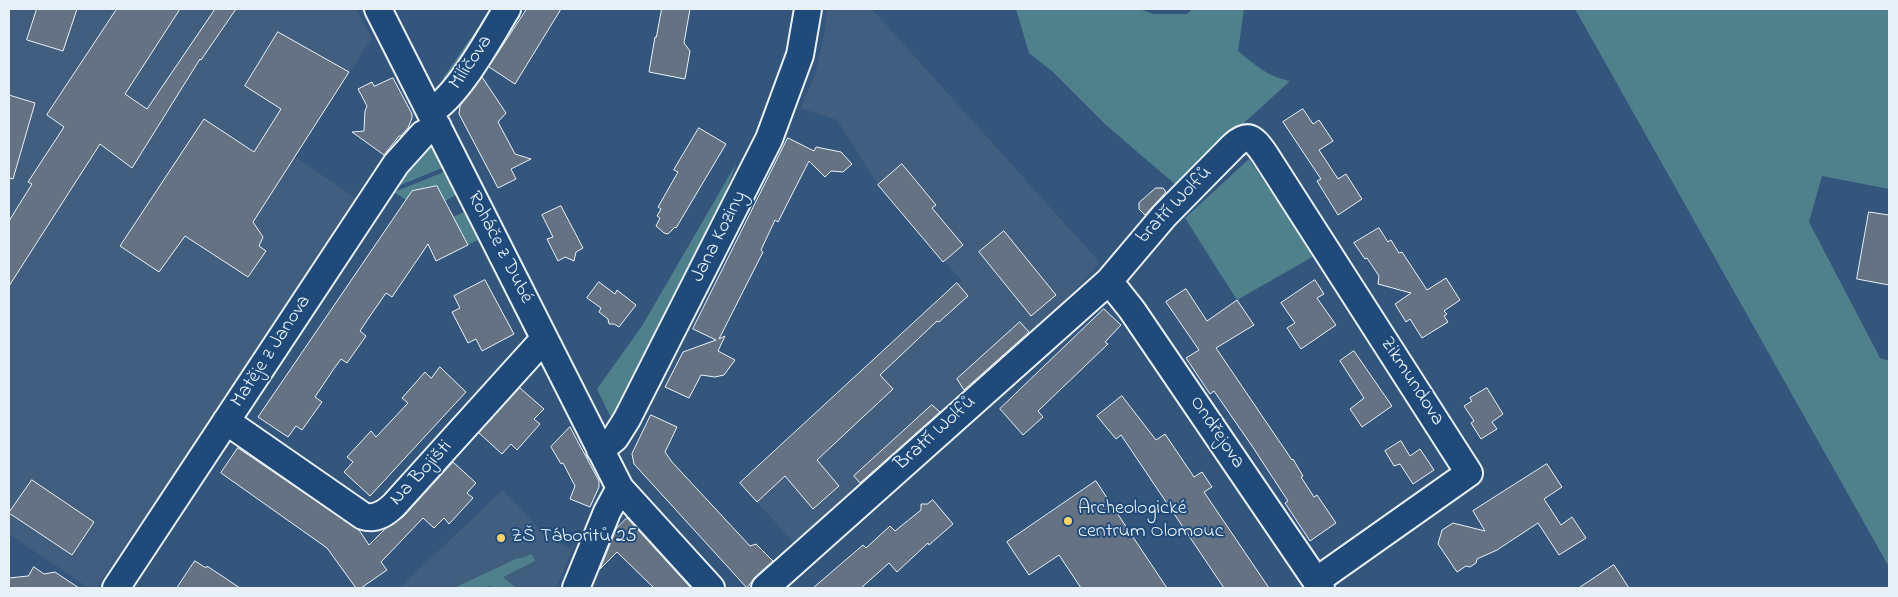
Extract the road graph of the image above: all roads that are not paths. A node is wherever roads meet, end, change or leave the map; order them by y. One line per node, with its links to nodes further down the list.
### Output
1 (378, 9): 4 (street, Roháče z Dubé)
2 (507, 9): 4 (street, Milíčova)
3 (808, 9): 9 (street, Jana Koziny)
4 (434, 119): 7 (street, Roháče z Dubé); 8 (street, Matěje z Janova)
5 (1247, 137): 6 (street, bratří Wolfů); 11 (street, Zikmundova)
6 (1109, 281): 11 (street, Ondřejova); 15 (street, Bratří Wolfů)
7 (544, 339): 8 (street, Na Bojišti); 9 (street, Roháče z Dubé)
8 (226, 421): 12 (street, Matěje z Janova)
9 (600, 450): 10 (street, Roháče z Dubé)
10 (620, 488): 13 (street); 14 (street, Roháče z Dubé)
11 (1318, 585)
12 (118, 588)
13 (576, 588)
14 (711, 588)
15 (765, 588)

